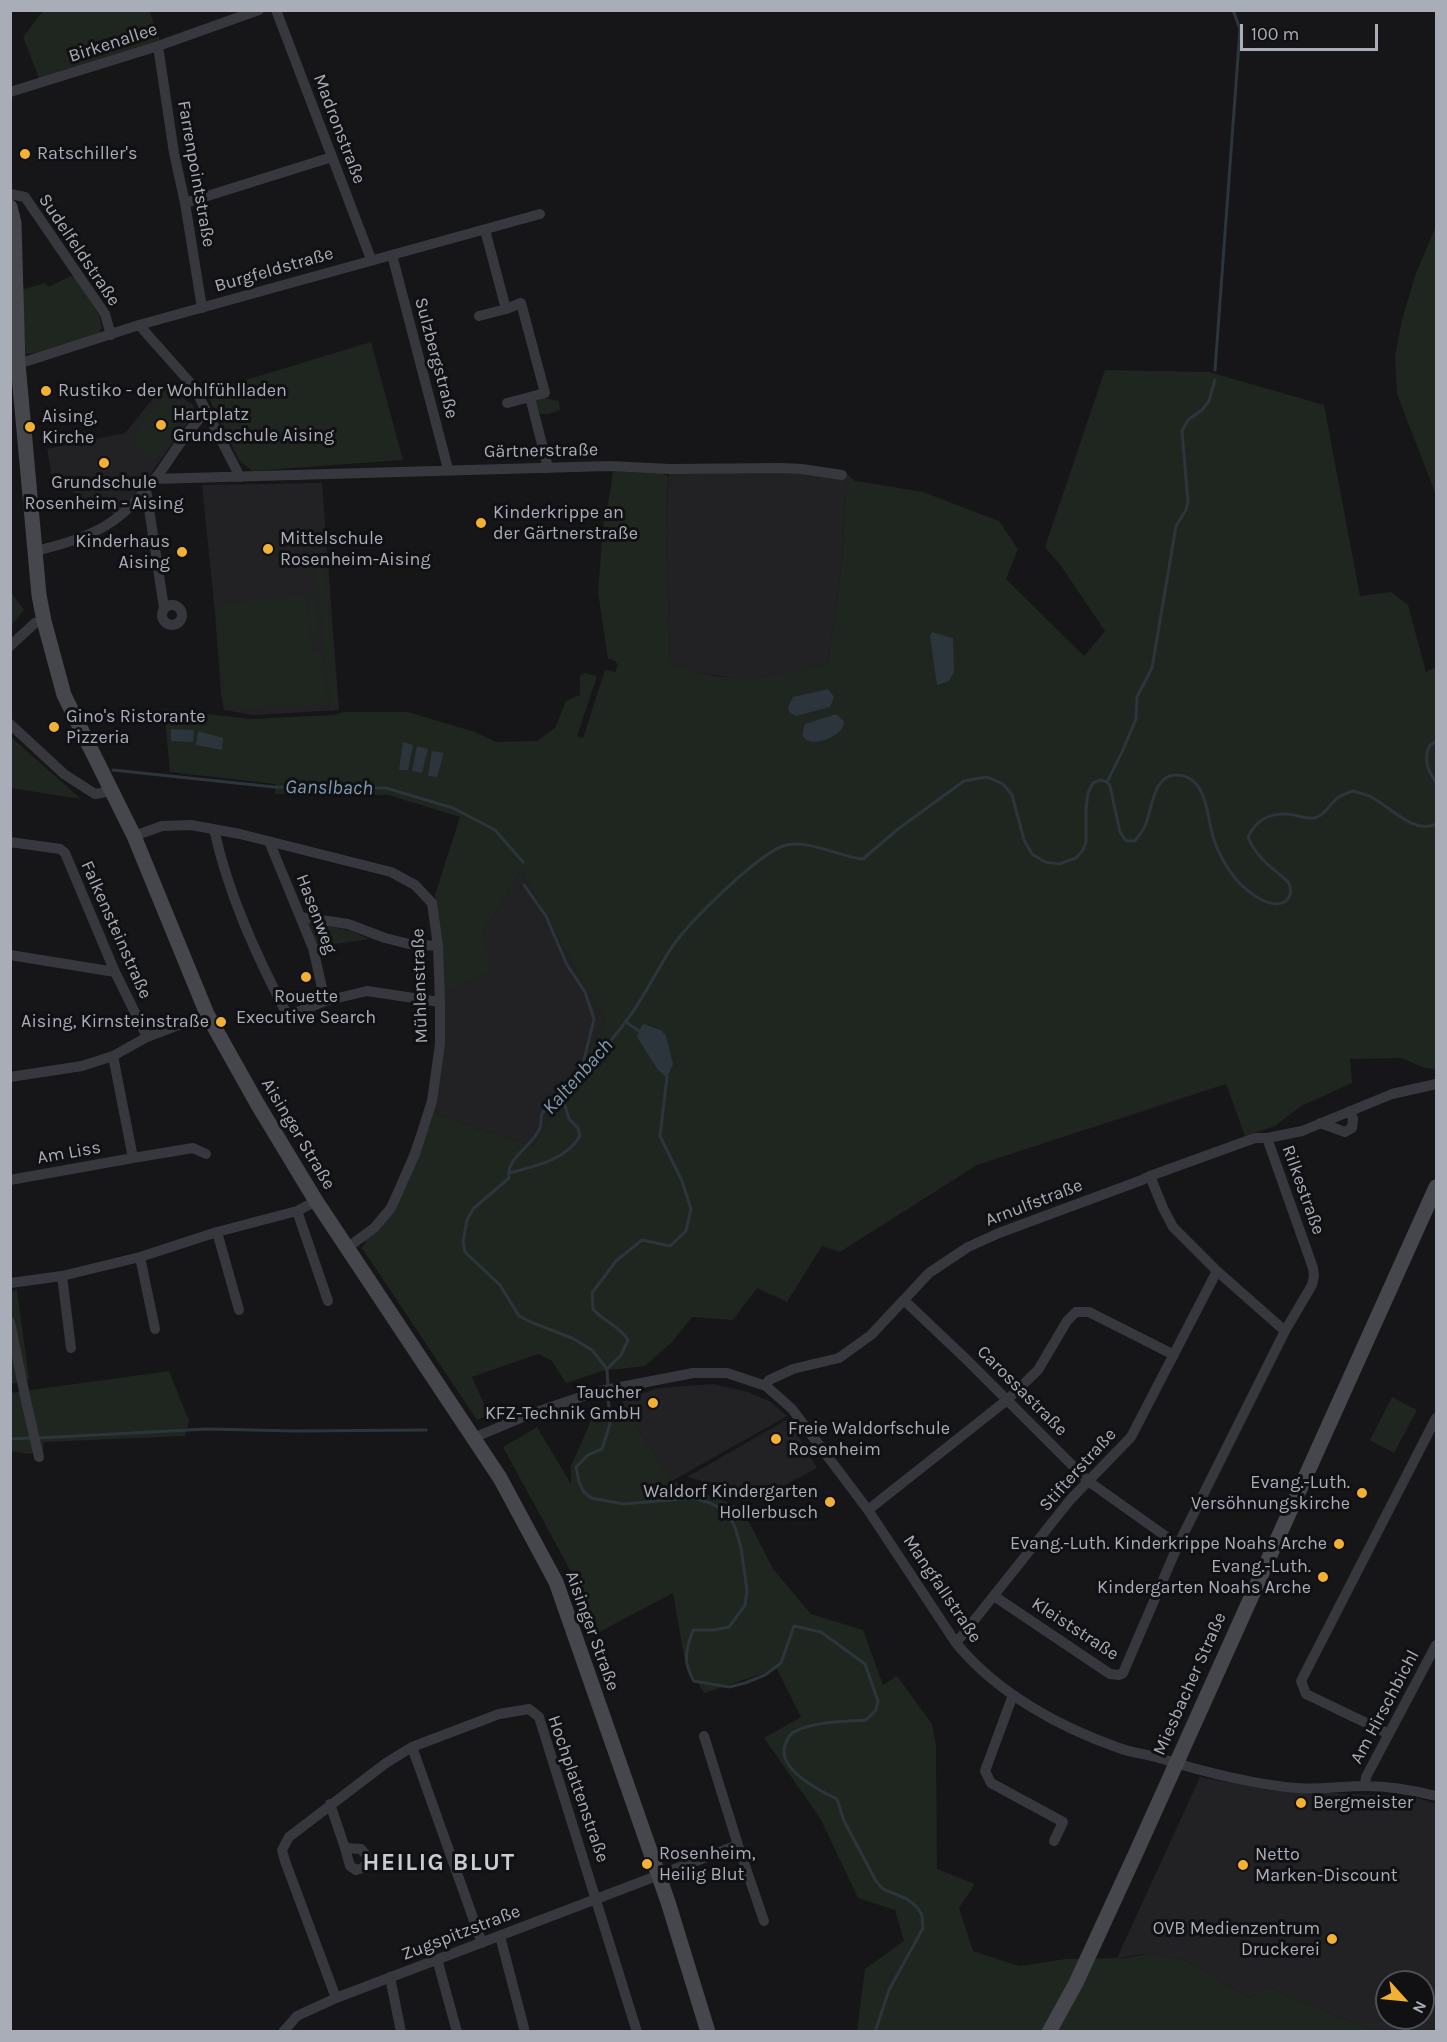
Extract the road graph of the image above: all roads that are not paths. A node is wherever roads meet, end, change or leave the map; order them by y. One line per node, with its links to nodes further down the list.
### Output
1 (259, 10): 3 (street, Birkenallee)
2 (276, 10): 5 (street, Madronstraße)
3 (158, 46): 4 (street, Birkenallee); 7 (street, Farrenpointstraße)
4 (10, 92)
5 (332, 158): 7 (street); 12 (street, Madronstraße)
6 (10, 194): 18 (street, Sudelfeldstraße)
7 (185, 203): 13 (street, Farrenpointstraße)
8 (10, 207): 17 (main road, Aisinger Straße)
9 (540, 214): 10 (street, Burgfeldstraße)
10 (485, 230): 11 (street, Burgfeldstraße); 14 (street)
11 (392, 255): 12 (street, Burgfeldstraße); 24 (street, Sulzbergstraße)
12 (371, 259): 13 (street, Burgfeldstraße)
13 (202, 308): 16 (street, Burgfeldstraße)
14 (506, 309): 15 (street); 20 (street)
15 (480, 316)
16 (139, 325): 18 (street, Burgfeldstraße); 22 (street)
17 (13, 328): 19 (main road, Aisinger Straße)
18 (111, 334): 19 (street, Burgfeldstraße)
19 (18, 364): 29 (main road, Aisinger Straße)
20 (530, 397): 21 (street); 23 (street)
21 (507, 403)
22 (206, 412): 26 (street); 27 (street)
23 (548, 468): 24 (street, Gärtnerstraße); 25 (street, Gärtnerstraße)
24 (448, 469): 26 (street, Gärtnerstraße)
25 (842, 475)
26 (240, 477): 27 (street, Gärtnerstraße)
27 (154, 479): 28 (street)
28 (146, 489): 29 (street); 30 (street)
29 (36, 551): 31 (main road, Aisinger Straße)
30 (164, 608)
31 (44, 621): 32 (street); 34 (main road, Aisinger Straße)
32 (10, 646)
33 (10, 724): 34 (street)
34 (112, 791): 36 (main road, Aisinger Straße)
35 (214, 829): 36 (street, Mühlenstraße); 37 (street, Mühlenstraße); 43 (street)
36 (134, 836): 45 (main road, Aisinger Straße)
37 (269, 841): 39 (street, Hasenweg); 40 (street, Mühlenstraße)
38 (10, 842): 42 (street, Falkensteinstraße)
39 (301, 917): 40 (street); 43 (street, Hasenweg)
40 (438, 946): 44 (street, Mühlenstraße)
41 (10, 955): 42 (street)
42 (115, 972): 46 (street, Falkensteinstraße)
43 (325, 1001): 44 (street)
44 (440, 1002): 61 (street, Mühlenstraße)
45 (207, 1014): 46 (street); 58 (main road, Aisinger Straße)
46 (147, 1037): 47 (street)
47 (113, 1056): 48 (street); 54 (street)
48 (10, 1077)
49 (1437, 1084): 50 (street)
50 (1350, 1111): 51 (street); 51 (street)
51 (1320, 1123): 52 (street)
52 (1267, 1138): 55 (street, Rilkestraße); 71 (street, Rilkestraße)
53 (206, 1154): 54 (street, Am Liss)
54 (133, 1158): 56 (street, Am Liss)
55 (1150, 1176): 63 (street); 66 (street, Arnulfstraße)
56 (10, 1180)
57 (1437, 1186): 89 (main road, Miesbacher Straße)
58 (316, 1201): 59 (street); 61 (main road, Aisinger Straße)
59 (297, 1211): 60 (street); 67 (street)
60 (217, 1232): 62 (street); 68 (street)
61 (347, 1248): 77 (main road, Aisinger Straße)
62 (140, 1257): 64 (street); 70 (street)
63 (1217, 1271): 71 (street); 73 (street, Stifterstraße)
64 (62, 1276): 65 (street); 72 (street)
65 (10, 1283)
66 (904, 1300): 74 (street, Arnulfstraße); 75 (street, Carossastraße)
67 (328, 1301)
68 (239, 1310)
69 (10, 1322): 78 (street)
70 (155, 1329)
71 (1285, 1331): 81 (street, Kleiststraße)
72 (71, 1348)
73 (1174, 1355): 75 (street); 79 (street, Stifterstraße)
74 (766, 1386): 77 (street, Mangfallstraße); 80 (street, Mangfallstraße)
75 (1007, 1400): 79 (street, Carossastraße); 80 (street)
76 (1437, 1418): 86 (street)
77 (473, 1438): 96 (main road, Aisinger Straße)
78 (39, 1457)
79 (1088, 1480): 81 (street, Carossastraße); 82 (street, Stifterstraße)
80 (868, 1510): 83 (street, Mangfallstraße)
81 (1178, 1545): 82 (street, Kleiststraße)
82 (994, 1596): 83 (street, Stifterstraße)
83 (956, 1643): 85 (street, Mangfallstraße)
84 (1437, 1645): 86 (street, Am Hirschbichl)
85 (1013, 1695): 89 (street, Mangfallstraße); 93 (street)
86 (1389, 1734): 90 (street, Am Hirschbichl)
87 (704, 1736): 94 (street)
88 (412, 1747): 92 (street, Hochplattenstraße); 97 (street, Hochplattenstraße); 100 (street)
89 (1176, 1763): 90 (street, Mangfallstraße); 110 (main road, Miesbacher Straße)
90 (1365, 1786): 91 (street, Mangfallstraße)
91 (1437, 1796)
92 (330, 1804): 95 (street); 103 (street, Hochplattenstraße)
93 (1053, 1841)
94 (738, 1845): 96 (street, Zugspitzstraße); 98 (street)
95 (345, 1848)
96 (658, 1875): 97 (street, Zugspitzstraße); 109 (main road, Aisinger Straße)
97 (597, 1898): 99 (street, Zugspitzstraße); 108 (street)
98 (764, 1921)
99 (500, 1936): 100 (street, Zugspitzstraße); 107 (street)
100 (482, 1942): 101 (street, Zugspitzstraße)
101 (437, 1959): 102 (street, Zugspitzstraße); 106 (street)
102 (390, 1977): 103 (street, Zugspitzstraße); 105 (street)
103 (336, 1998): 104 (street, Zugspitzstraße)
104 (283, 2031)
105 (401, 2031)
106 (457, 2031)
107 (525, 2031)
108 (638, 2031)
109 (708, 2031)
110 (1050, 2031)

